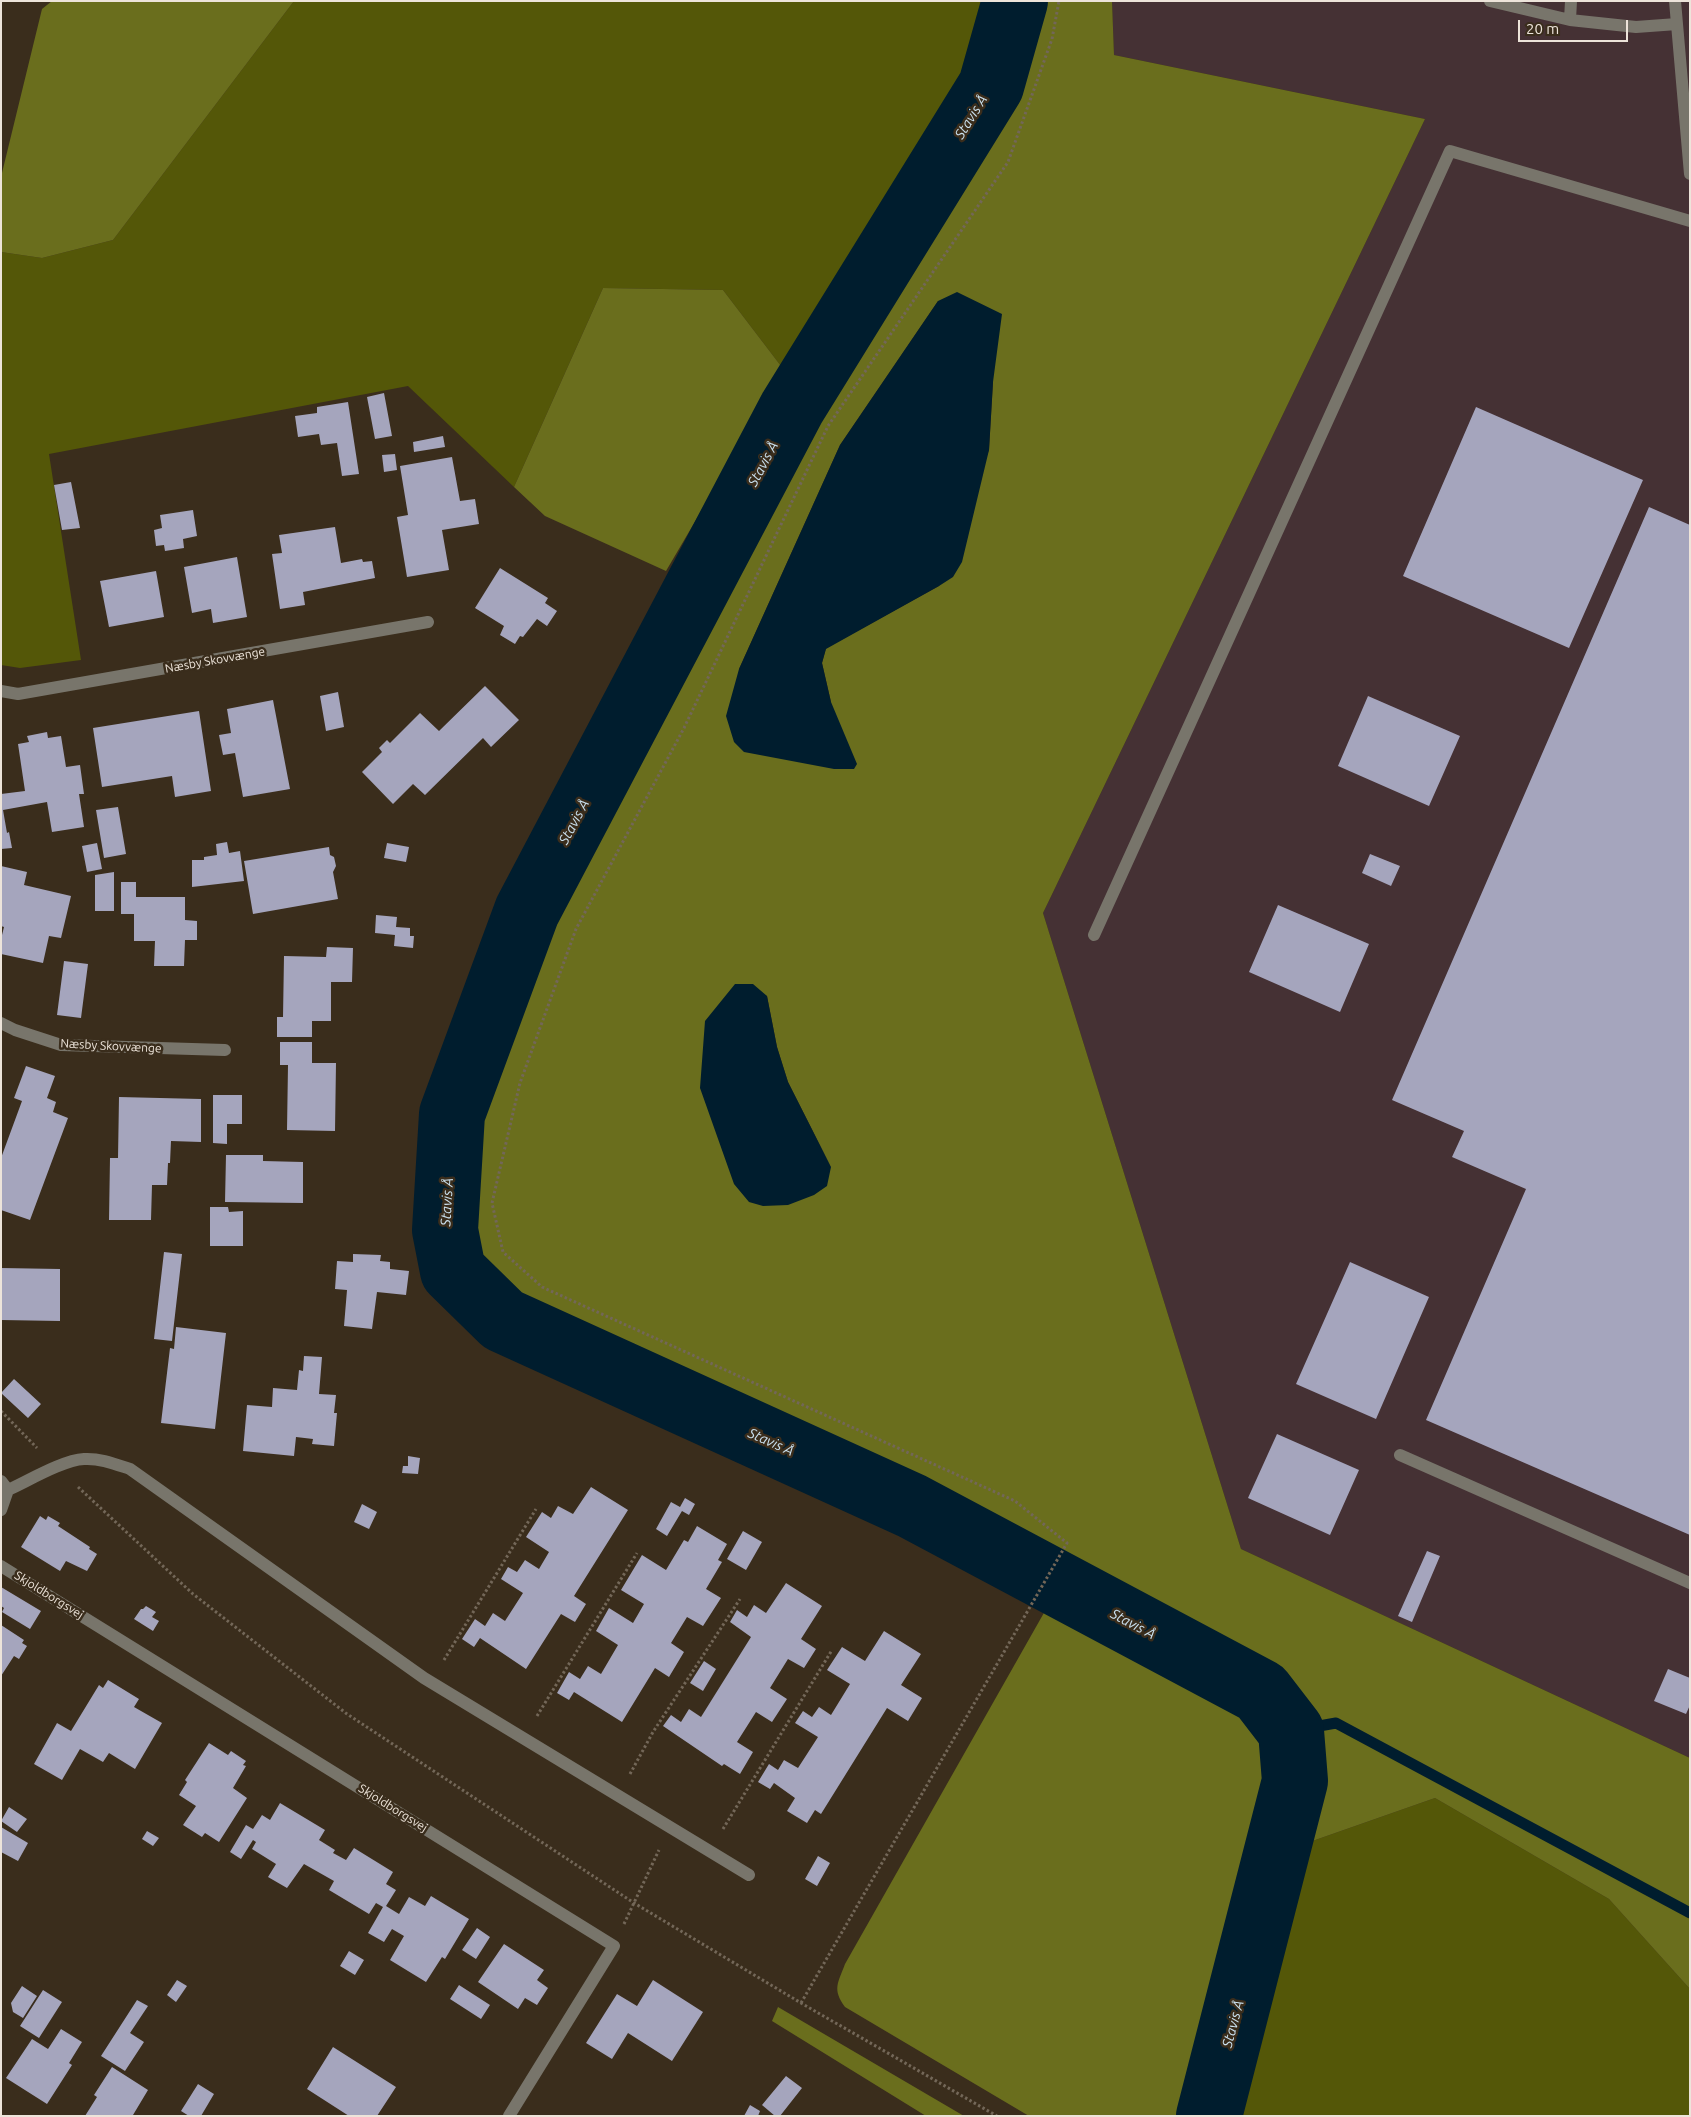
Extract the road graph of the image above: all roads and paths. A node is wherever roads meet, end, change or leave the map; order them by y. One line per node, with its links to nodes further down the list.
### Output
1 (1058, 1): 33 (path)
2 (1490, 1): 5 (street)
3 (1571, 1): 5 (street)
4 (1675, 1): 6 (street)
5 (1570, 20): 6 (street)
6 (1677, 24): 7 (street)
7 (1690, 174)
8 (1690, 220): 11 (street)
9 (428, 622): 10 (street, Næsby Skovvænge)
10 (1, 691)
11 (1094, 935)
12 (1, 1023): 13 (street, Næsby Skovvænge)
13 (225, 1050)
14 (1, 1411): 16 (path)
15 (1400, 1455): 22 (street)
16 (55, 1466): 17 (street); 25 (street); 31 (path)
17 (5, 1485): 19 (street)
18 (536, 1509): 25 (path)
19 (1, 1510)
20 (637, 1553): 26 (path)
21 (1, 1566): 32 (street, Skjoldborgsvej)
22 (1690, 1583)
23 (740, 1599): 27 (path)
24 (832, 1650): 29 (path)
25 (431, 1682): 26 (street)
26 (524, 1738): 27 (street)
27 (618, 1796): 28 (street)
28 (670, 1827): 29 (street); 31 (path)
29 (710, 1851): 30 (street)
30 (749, 1875)
31 (634, 1903): 32 (path); 33 (path)
32 (614, 1946): 34 (street)
33 (801, 2003): 35 (path)
34 (509, 2116)
35 (997, 2116)

